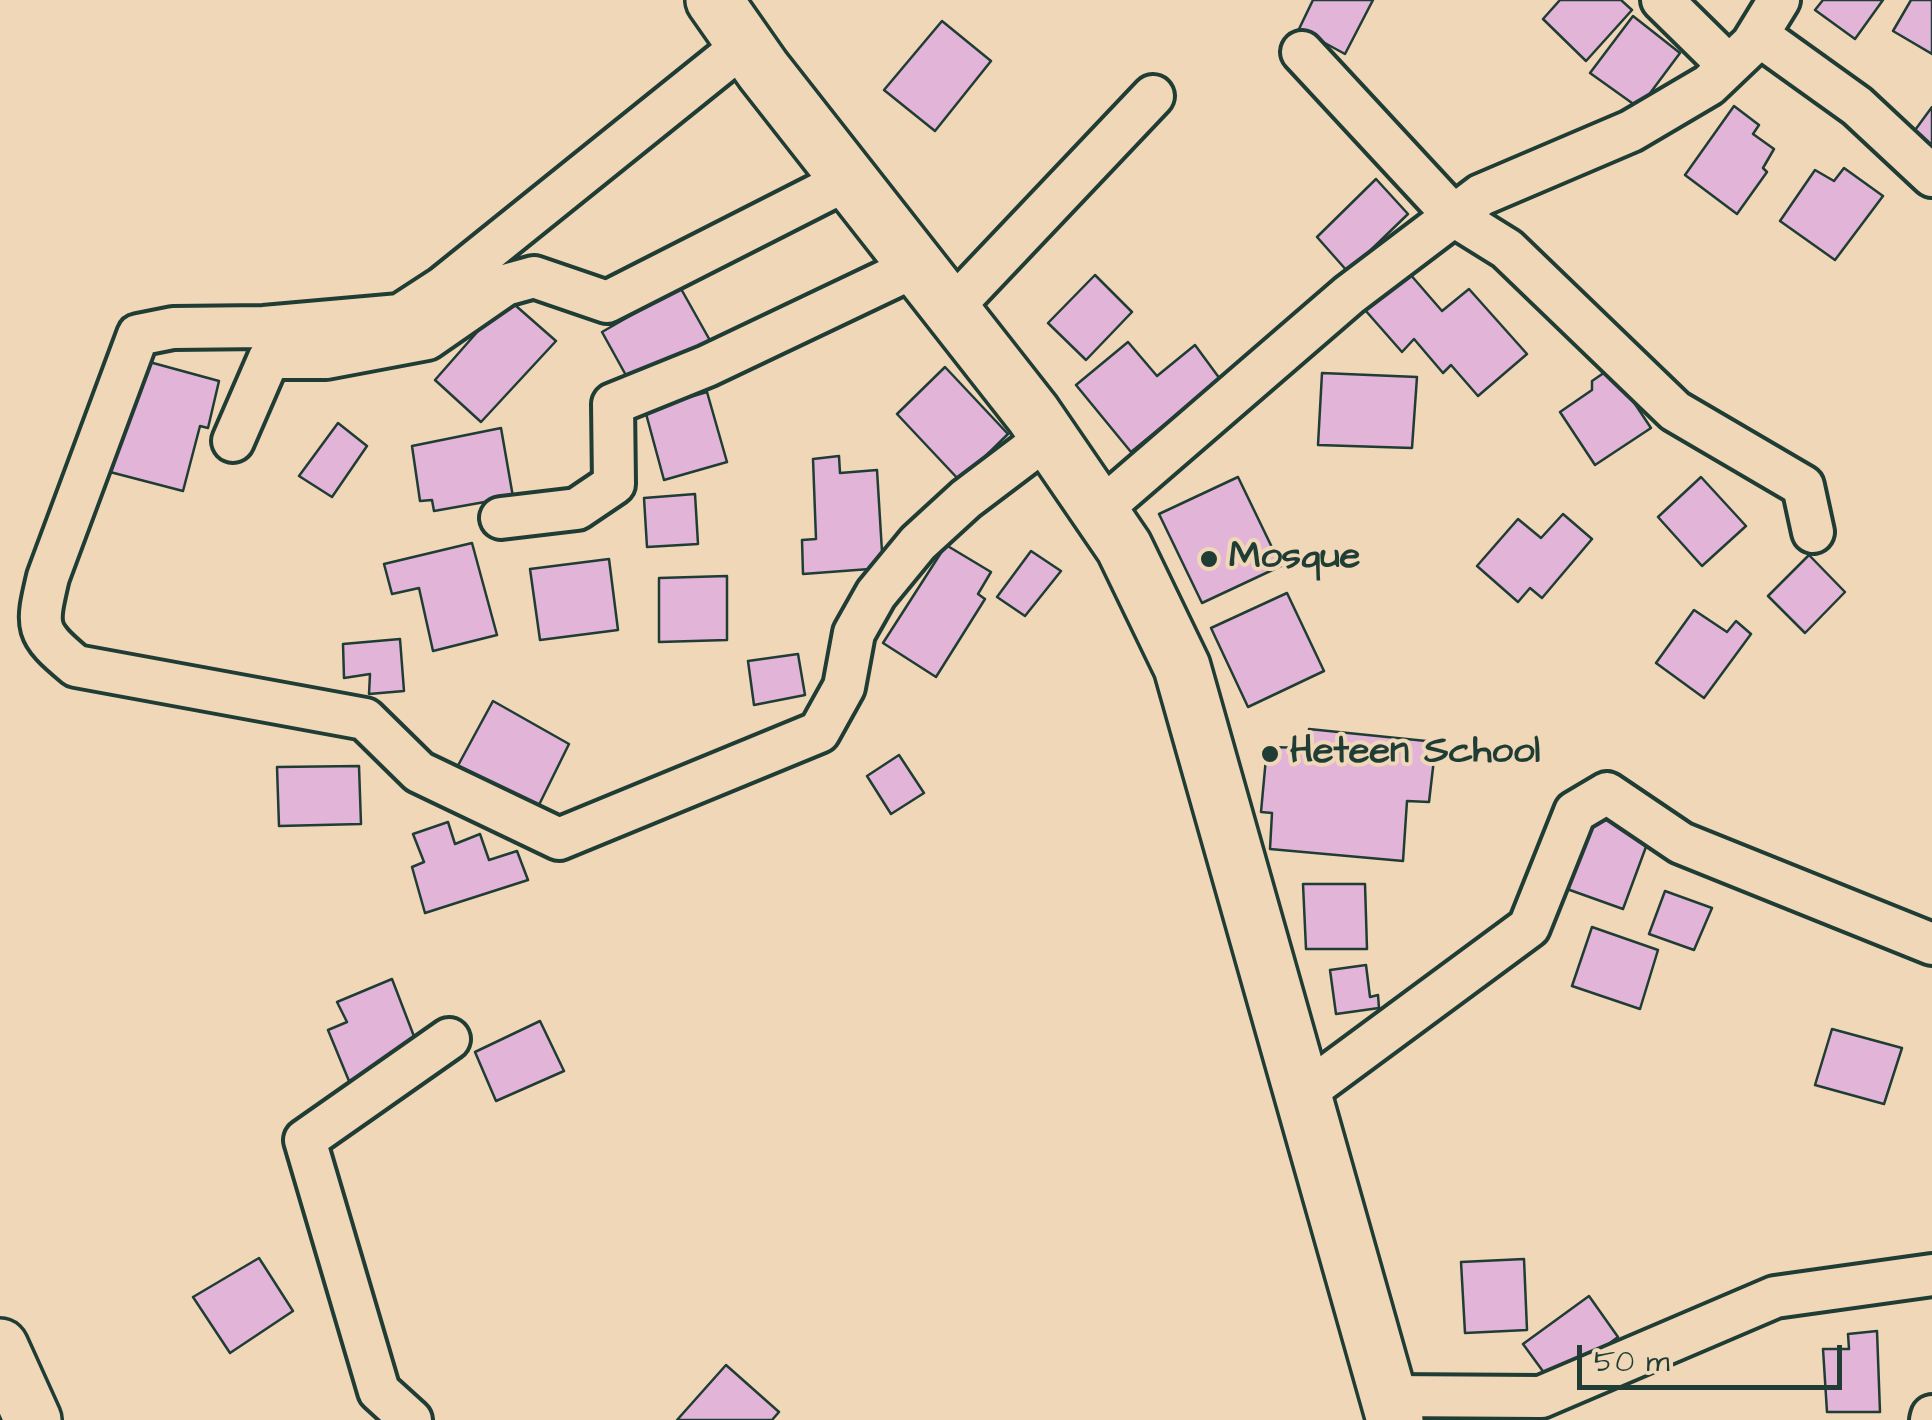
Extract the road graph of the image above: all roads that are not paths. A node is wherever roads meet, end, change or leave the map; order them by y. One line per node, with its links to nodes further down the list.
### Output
1 (714, 0): 5 (street)
2 (1662, 0): 7 (street)
3 (1779, 0): 4 (street)
4 (1758, 35): 7 (street); 9 (street)
5 (745, 44): 10 (street); 14 (street)
6 (1302, 52): 11 (street)
7 (1729, 66): 11 (street)
8 (1153, 96): 13 (street)
9 (1932, 176)
10 (849, 179): 12 (street); 15 (street)
11 (1454, 216): 16 (street); 18 (street)
12 (917, 266): 13 (street); 17 (street)
13 (951, 309): 14 (street)
14 (1048, 436): 16 (street)
15 (233, 441)
16 (1099, 510): 21 (street)
17 (501, 518)
18 (1813, 532)
19 (1932, 944): 21 (street)
20 (448, 1039): 26 (street)
21 (1303, 1094): 24 (street)
22 (1932, 1275): 24 (street)
23 (0, 1347): 25 (street)
24 (1392, 1408)
25 (32, 1420)
26 (411, 1420)

